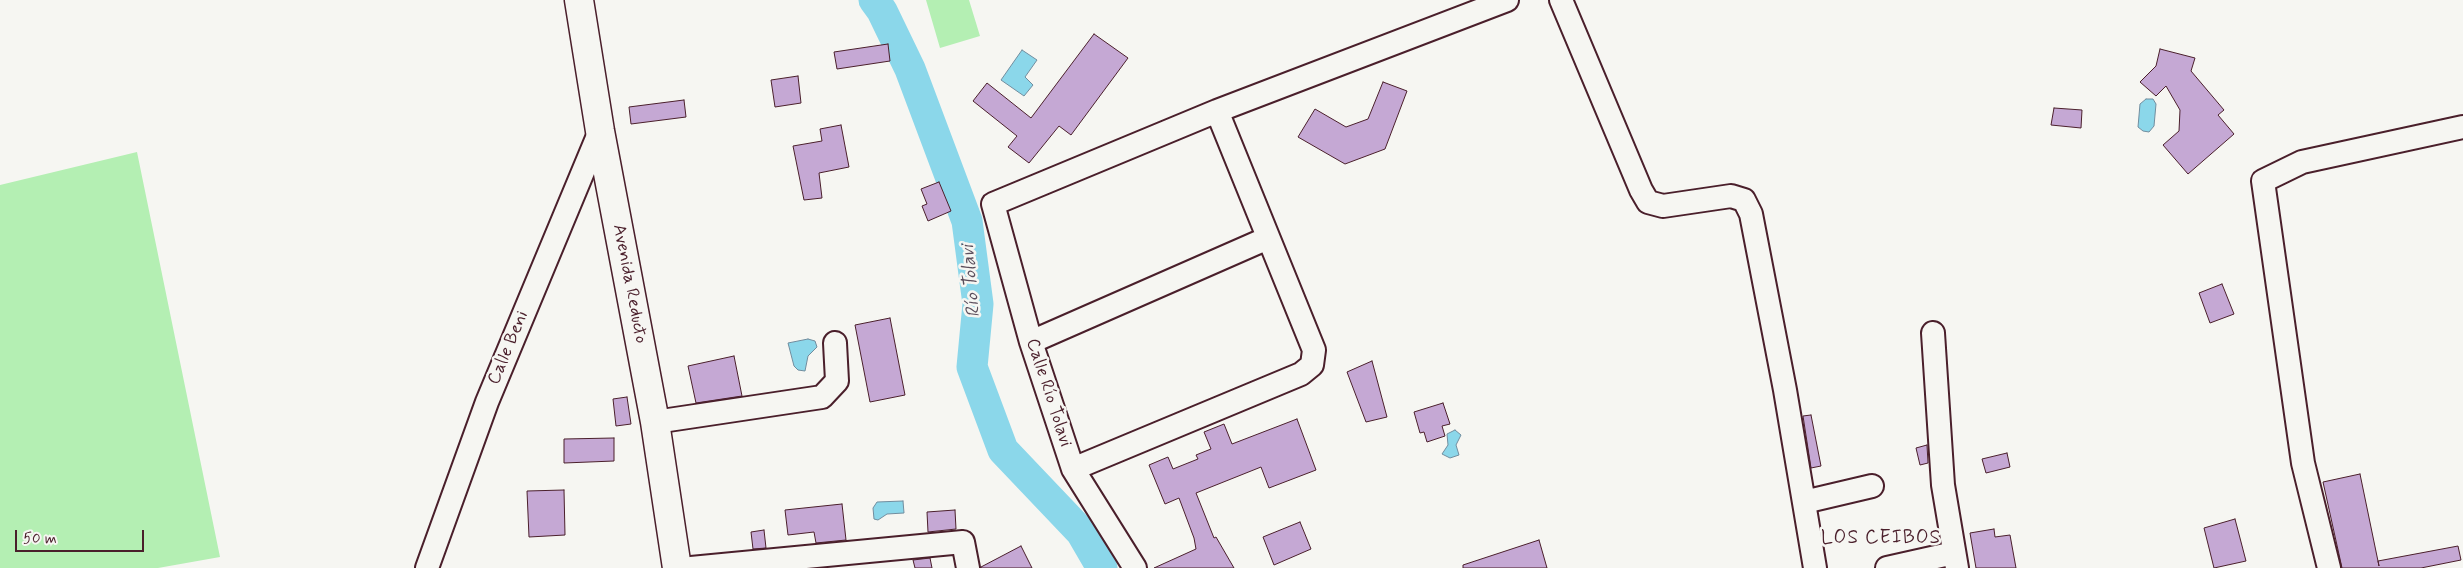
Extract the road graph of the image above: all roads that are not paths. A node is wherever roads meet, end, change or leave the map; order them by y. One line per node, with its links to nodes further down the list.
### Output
1 (578, 0): 6 (main road, Avenida Reducto)
2 (1507, 0): 4 (street)
3 (1561, 0): 14 (street)
4 (1217, 111): 7 (street); 9 (street, Calle Río Tolavi)
5 (2463, 127): 23 (street)
6 (600, 131): 11 (main road, Avenida Reducto); 16 (street, Calle Beni)
7 (1268, 238): 9 (street); 12 (street)
8 (1933, 333): 15 (street)
9 (1031, 342): 12 (street, Calle Río Tolavi)
10 (835, 344): 11 (street)
11 (655, 422): 17 (main road, Avenida Reducto)
12 (1074, 469): 20 (street, Calle Río Tolavi)
13 (1872, 486): 14 (street)
14 (1804, 502): 21 (street)
15 (1956, 560): 22 (street)
16 (427, 568)
17 (677, 568)
18 (691, 568): 19 (street)
19 (968, 568)
20 (1135, 568)
21 (1815, 568)
22 (1887, 568)
23 (2329, 568)

